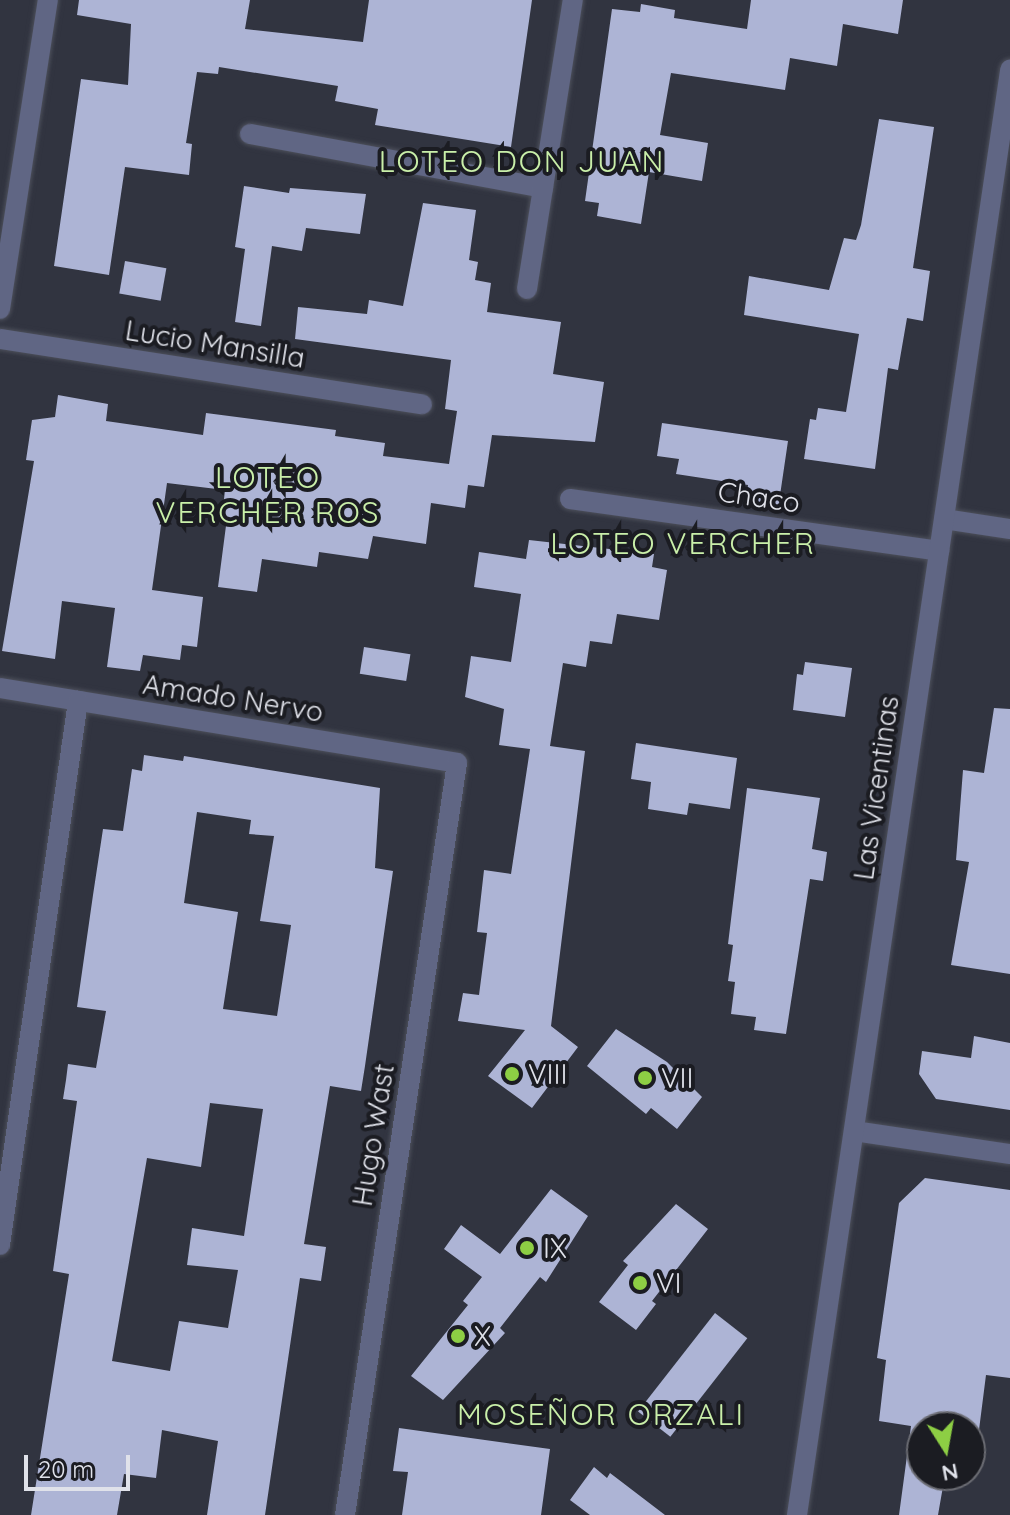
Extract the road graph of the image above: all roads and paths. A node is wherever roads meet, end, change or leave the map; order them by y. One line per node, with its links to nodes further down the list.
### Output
1 (48, 0): 7 (street)
2 (573, 0): 5 (street)
3 (1010, 70): 11 (street, Las Vicentinas)
4 (250, 134): 5 (street)
5 (543, 188): 6 (street)
6 (527, 289)
7 (0, 309)
8 (0, 339): 9 (street, Lucio Mansilla)
9 (422, 404)
10 (570, 499): 13 (street, Chaco)
11 (944, 519): 12 (street); 13 (street, Las Vicentinas)
12 (1010, 529)
13 (939, 551): 17 (street, Las Vicentinas)
14 (0, 688): 15 (street, Amado Nervo)
15 (78, 701): 16 (street, Amado Nervo); 19 (street)
16 (457, 763): 20 (street, Hugo Wast)
17 (854, 1131): 18 (street); 21 (street, Las Vicentinas)
18 (1010, 1154)
19 (0, 1245)
20 (345, 1515)
21 (797, 1515)

